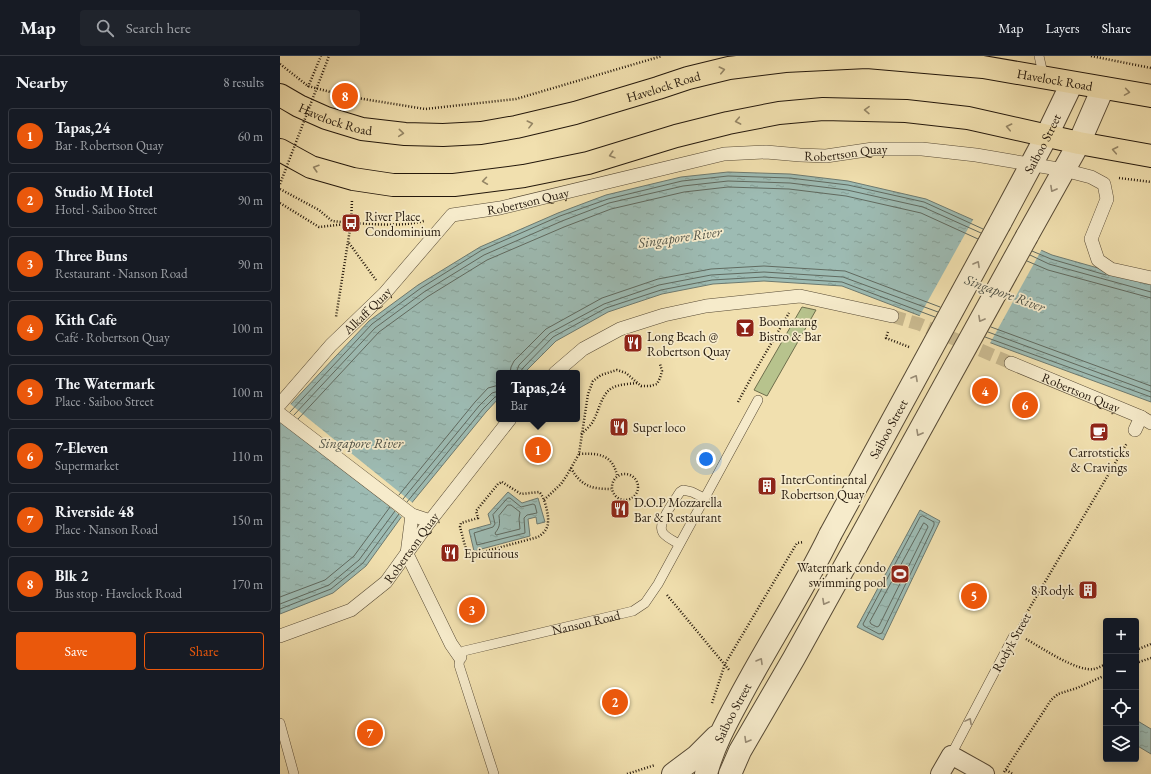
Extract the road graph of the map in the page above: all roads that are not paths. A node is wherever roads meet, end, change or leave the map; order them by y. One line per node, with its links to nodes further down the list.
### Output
1 (1039, 56): 3 (lane)
2 (850, 57): 3 (main road, Havelock Road); 6 (main road, Havelock Road, one-way to 2)
3 (1044, 78): 4 (main road, Havelock Road)
4 (1072, 83): 5 (main road, Havelock Road); 8 (street, Saiboo Street)
5 (1103, 88): 7 (main road, Havelock Road, one-way to 7); 9 (street, Saiboo Street)
6 (280, 95)
7 (1151, 96)
8 (1047, 135): 9 (main road); 10 (main road, one-way to 10); 12 (street, Saiboo Street)
9 (1079, 143): 11 (main road, one-way to 9); 13 (street, Saiboo Street)
10 (280, 150)
11 (1151, 156)
12 (1031, 164): 13 (street, Robertson Quay); 14 (street, Robertson Quay); 34 (street, Saiboo Street, one-way to 12, bridge)
13 (1064, 170): 15 (street, Robertson Quay); 40 (street, Saiboo Street, one-way to 40, bridge)
14 (452, 215): 20 (street, Alkaff Quay)
15 (1151, 278)
16 (892, 316): 18 (street)
17 (1011, 363): 22 (street, Robertson Quay)
18 (558, 370)
19 (758, 400): 25 (lane, Nanson Road)
20 (280, 404)
21 (280, 414): 26 (street)
22 (1146, 420): 24 (street)
23 (508, 422): 27 (street, Robertson Quay)
24 (1135, 430)
25 (704, 498): 28 (lane, Nanson Road); 28 (lane)
26 (412, 515): 27 (street); 29 (street)
27 (430, 521): 29 (street, Robertson Quay)
28 (679, 544): 32 (lane, Nanson Road)
29 (407, 554): 31 (street, Robertson Quay); 32 (street)
30 (1014, 635): 35 (lane, Rodyk Street, one-way to 30)
31 (280, 636)
32 (460, 657): 38 (lane)
33 (280, 723): 37 (lane)
34 (721, 732): 36 (street); 39 (street, Saiboo Street)
35 (951, 755): 41 (street, Rodyk Street); 42 (street)
36 (666, 768)
37 (294, 774)
38 (494, 774)
39 (706, 774)
40 (730, 774)
41 (940, 774)
42 (985, 774)

